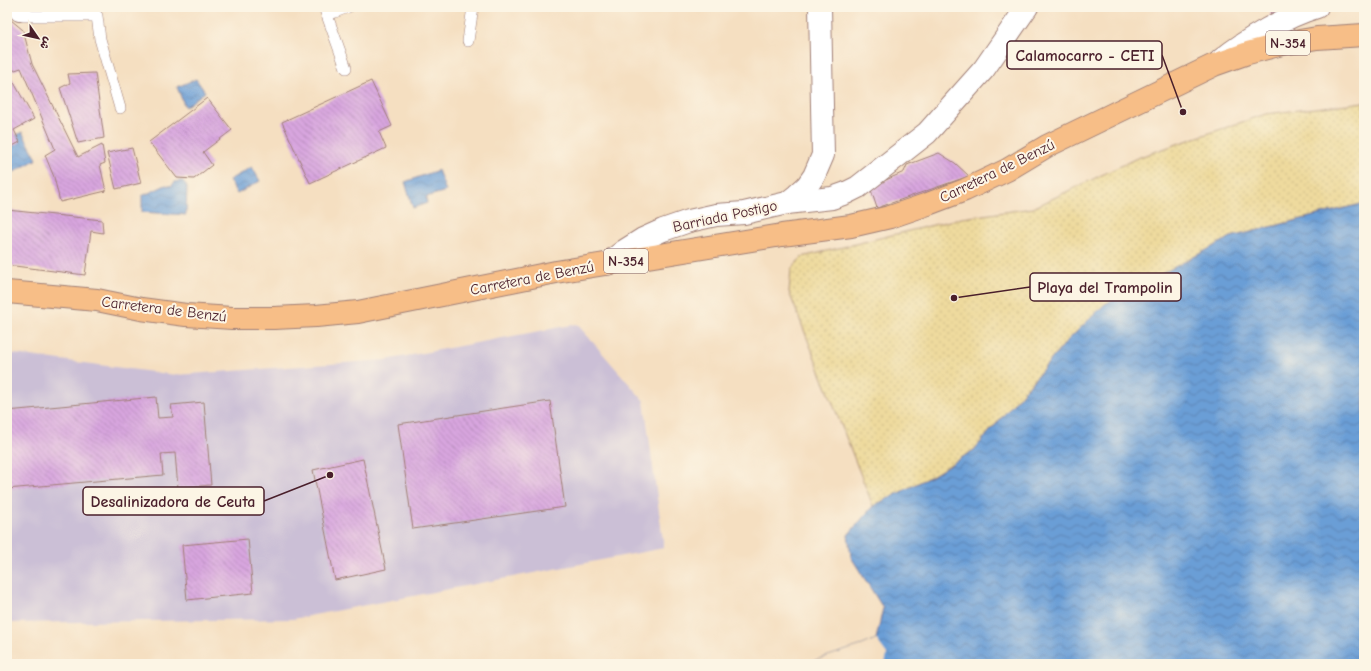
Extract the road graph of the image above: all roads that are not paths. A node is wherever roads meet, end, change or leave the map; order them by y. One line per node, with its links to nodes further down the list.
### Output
1 (348, 7): 7 (lane)
2 (473, 7): 9 (lane)
3 (820, 7): 13 (street, Barriada Postigo)
4 (1026, 7): 13 (street)
5 (1317, 7): 10 (street)
6 (21, 9): 12 (lane)
7 (325, 11): 11 (lane)
8 (1364, 35): 10 (highway, N-354)
9 (468, 41)
10 (1214, 65): 14 (highway, Carretera de Benzú / N-354)
11 (346, 68)
12 (120, 108)
13 (787, 203): 14 (street, Barriada Postigo)
14 (607, 264): 15 (highway, Carretera de Benzú / N-354)
15 (7, 292)

